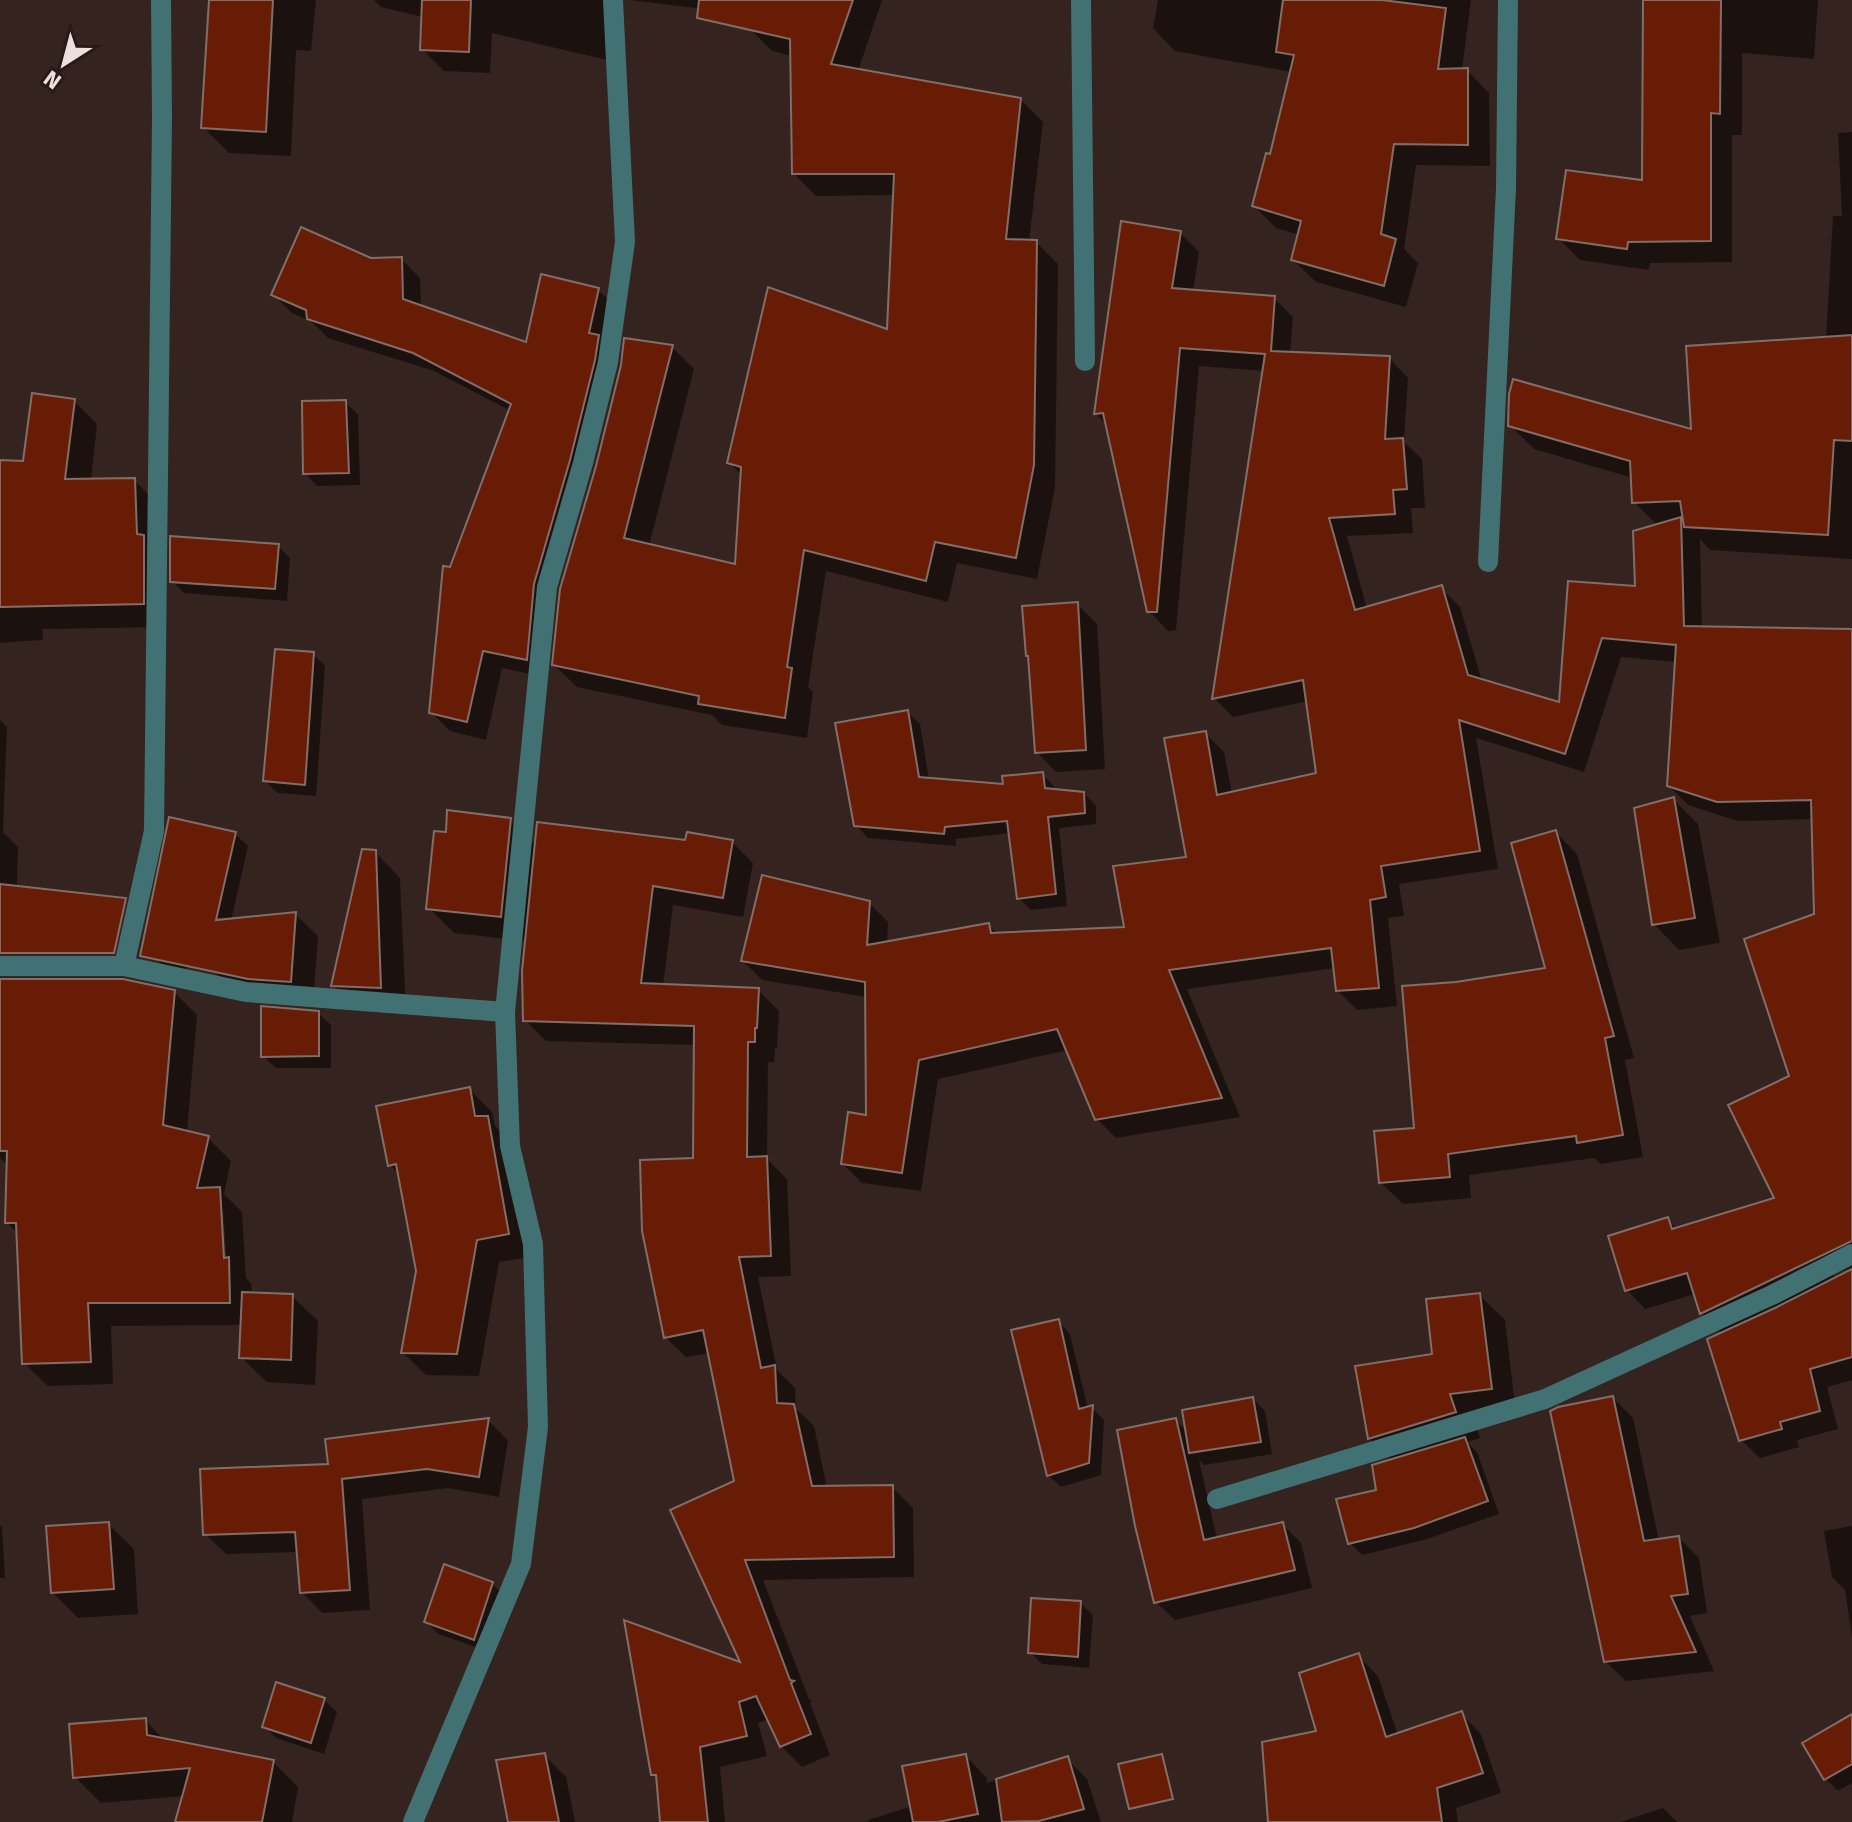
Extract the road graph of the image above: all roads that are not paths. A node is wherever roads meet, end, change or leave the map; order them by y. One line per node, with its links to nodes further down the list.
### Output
1 (161, 0): 8 (street)
2 (613, 0): 9 (street)
3 (1081, 0): 5 (street)
4 (1508, 0): 6 (street)
5 (1085, 361)
6 (1488, 562)
7 (0, 966): 8 (street)
8 (124, 966): 9 (street)
9 (505, 1012): 12 (street)
10 (1852, 1254): 11 (street)
11 (1217, 1499)
12 (413, 1822)

